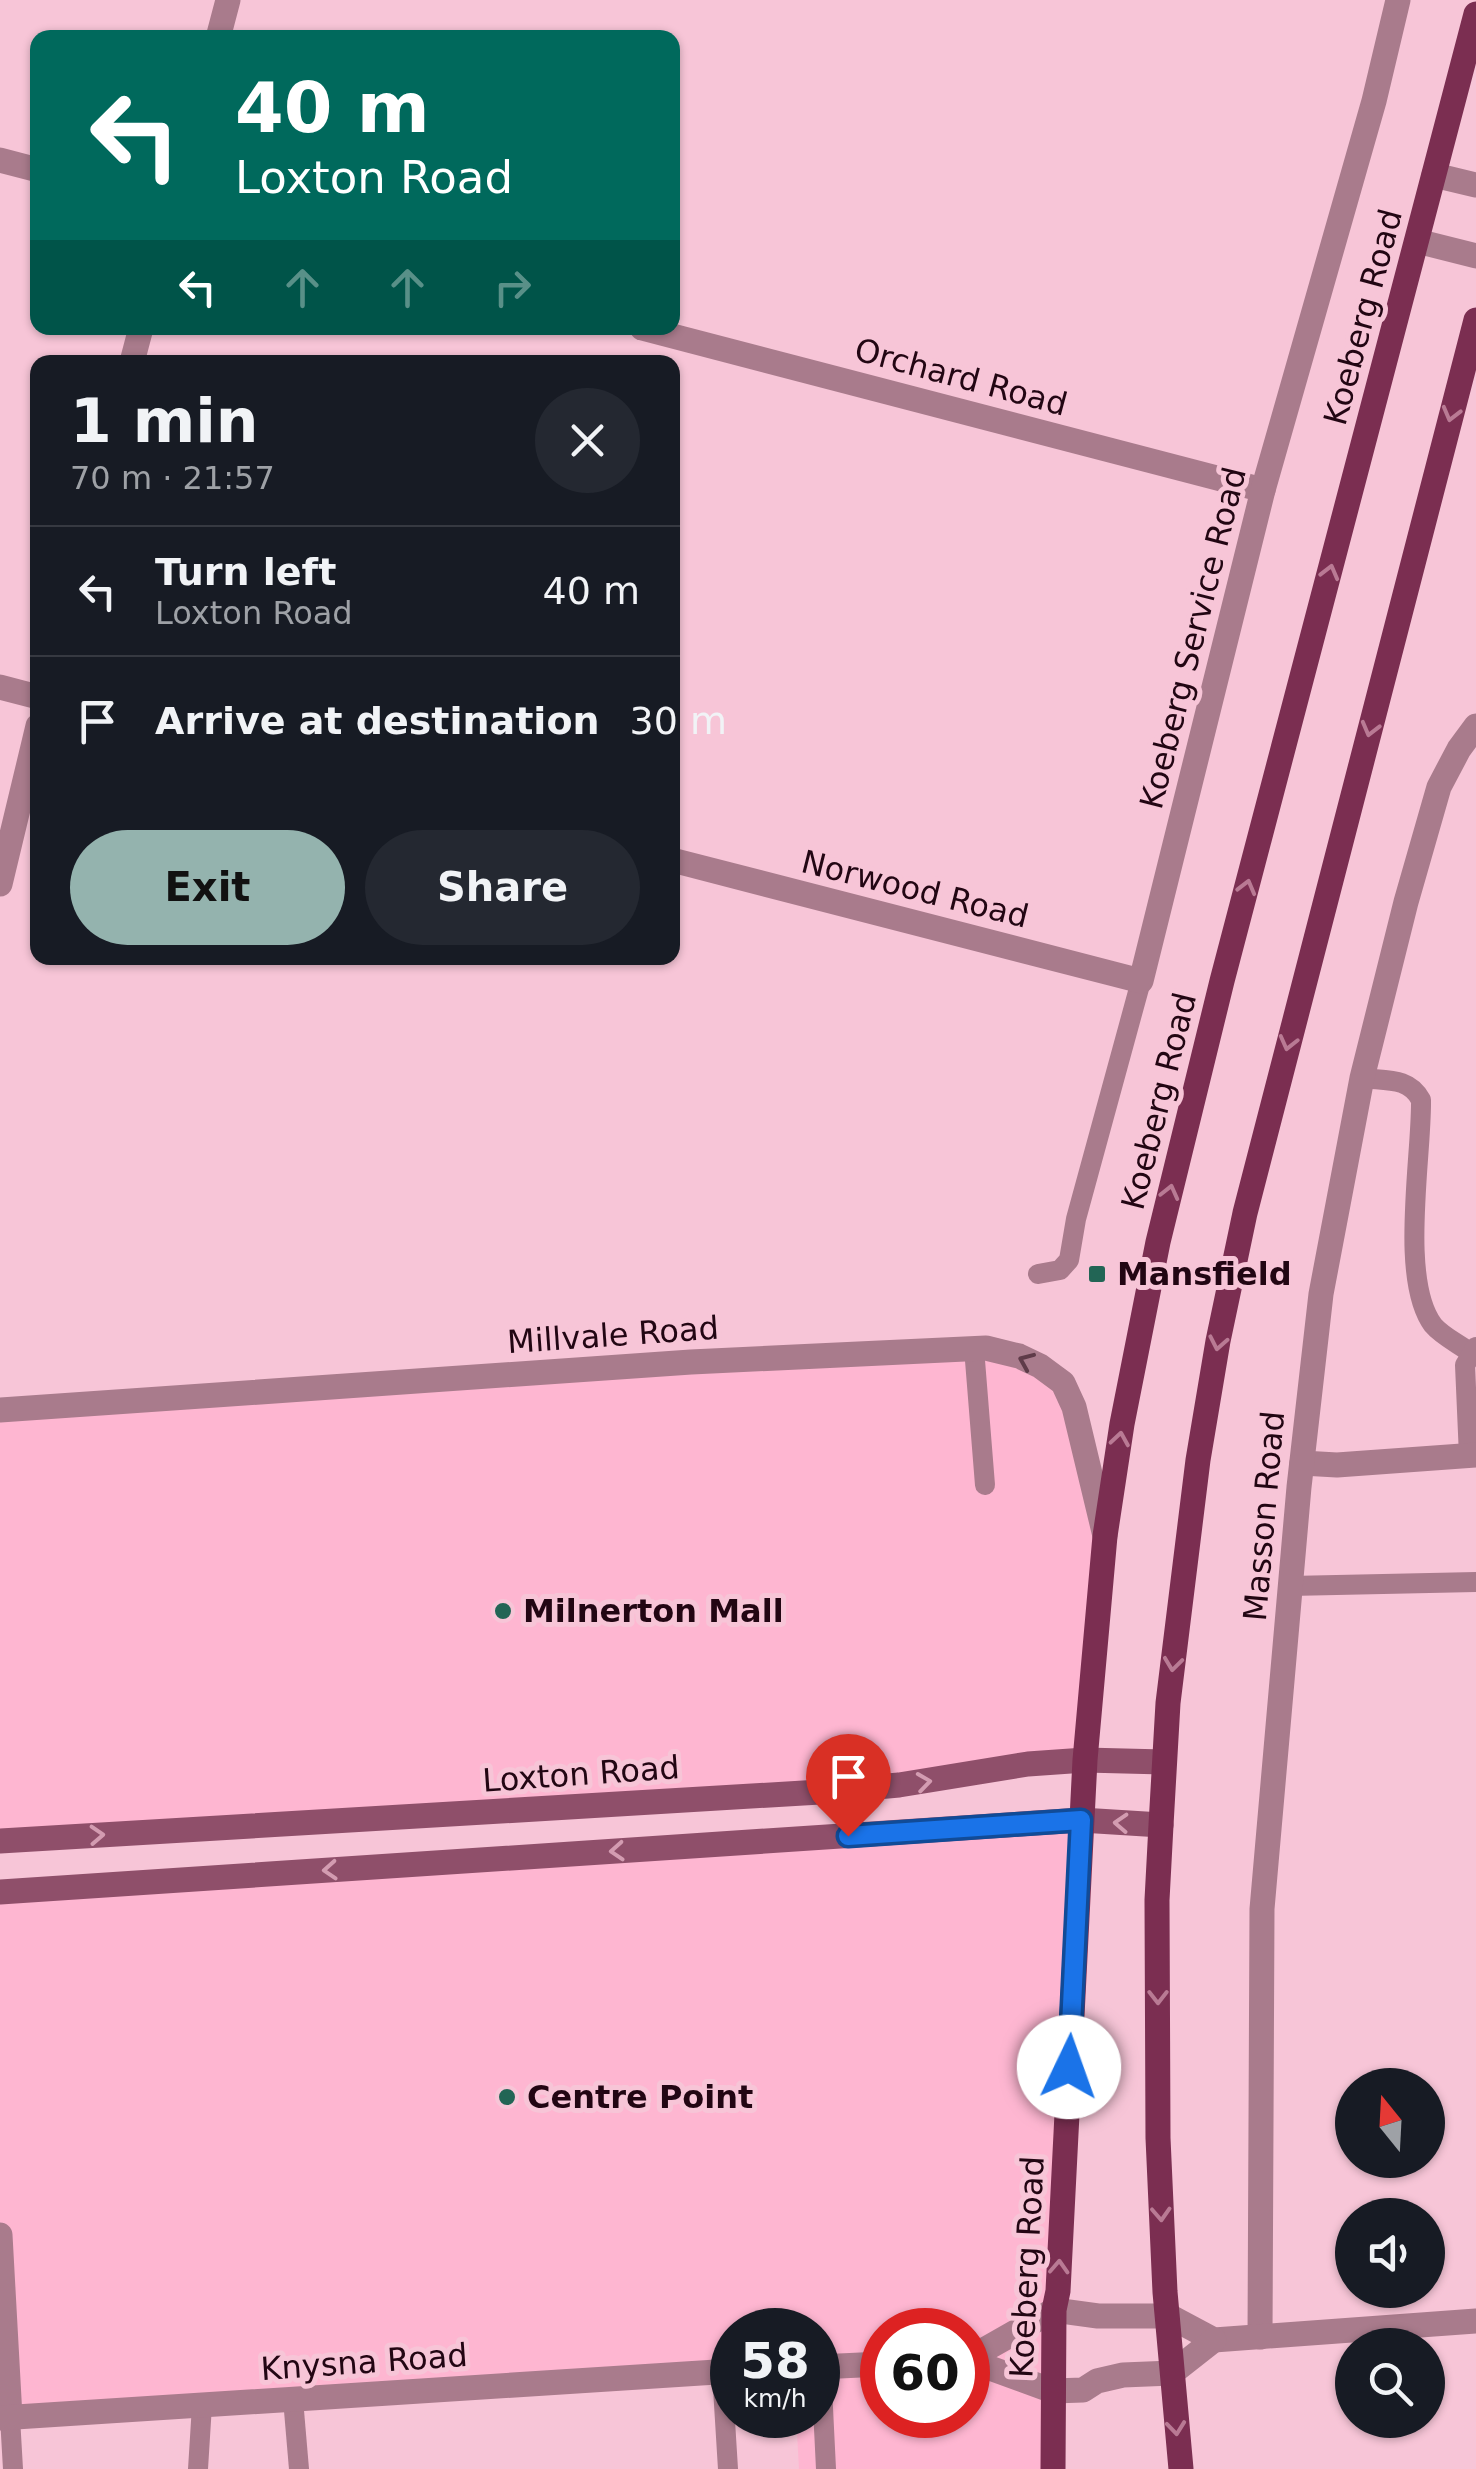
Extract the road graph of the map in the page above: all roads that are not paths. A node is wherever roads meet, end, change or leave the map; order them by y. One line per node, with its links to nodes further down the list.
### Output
1 (228, 0): 4 (street)
2 (1398, 0): 13 (street, Koeberg Service Road)
3 (1476, 14): 7 (main road, Koeberg Road)
4 (220, 30)
5 (0, 160): 6 (street)
6 (30, 168)
7 (1434, 175): 8 (street); 9 (main road, Koeberg Road)
8 (1476, 185)
9 (1417, 241): 10 (street); 29 (main road, Koeberg Road, one-way to 9)
10 (1476, 256)
11 (1476, 320): 33 (main road, one-way to 33)
12 (669, 335): 13 (street, Orchard Road)
13 (1263, 490): 20 (street, Koeberg Service Road)
14 (0, 687): 15 (street)
15 (30, 695)
16 (1476, 726): 21 (street, Masson Road)
17 (30, 759): 19 (street)
18 (680, 862): 20 (street, Norwood Road)
19 (0, 884)
20 (1141, 981): 22 (lane, Koeberg Service Road)
21 (1362, 1078): 24 (lane); 27 (street, Masson Road)
22 (1038, 1274)
23 (980, 1348): 25 (street, Millvale Road); 28 (lane); 29 (street, Millvale Road, one-way to 23)
24 (1473, 1350): 26 (lane)
25 (0, 1410)
26 (1472, 1456): 27 (street)
27 (1302, 1463): 31 (street, Masson Road)
28 (985, 1485)
29 (1105, 1536): 32 (main road, Koeberg Road)
30 (1476, 1582): 31 (lane)
31 (1290, 1586): 42 (street, Masson Road)
32 (1085, 1760): 33 (street, Loxton Road); 34 (main road, Koeberg Road); 36 (street, Loxton Road, one-way to 32)
33 (1164, 1762): 35 (main road)
34 (1081, 1820): 35 (street, one-way to 34); 37 (street, one-way to 37); 39 (main road, Koeberg Road, one-way to 34)
35 (1161, 1825): 40 (main road, one-way to 40)
36 (0, 1841)
37 (0, 1892)
38 (0, 2235): 51 (street)
39 (1054, 2310): 40 (street); 44 (street); 48 (main road, Koeberg Road)
40 (1168, 2316): 43 (street); 47 (main road)
41 (1476, 2321): 42 (street)
42 (1260, 2337): 43 (street)
43 (1214, 2340): 47 (street)
44 (990, 2347)
45 (990, 2368): 48 (street)
46 (710, 2373): 49 (street, Knysna Road)
47 (1172, 2373): 48 (street); 60 (main road, one-way to 60)
48 (1054, 2390): 59 (main road, Koeberg Road)
49 (293, 2400): 50 (street, Knysna Road); 56 (lane)
50 (202, 2405): 51 (street, Knysna Road); 55 (lane)
51 (5, 2417): 54 (lane)
52 (728, 2438): 57 (lane)
53 (824, 2438): 58 (lane)
54 (13, 2469)
55 (198, 2469)
56 (299, 2469)
57 (728, 2469)
58 (826, 2469)
59 (1053, 2469)
60 (1181, 2469)

